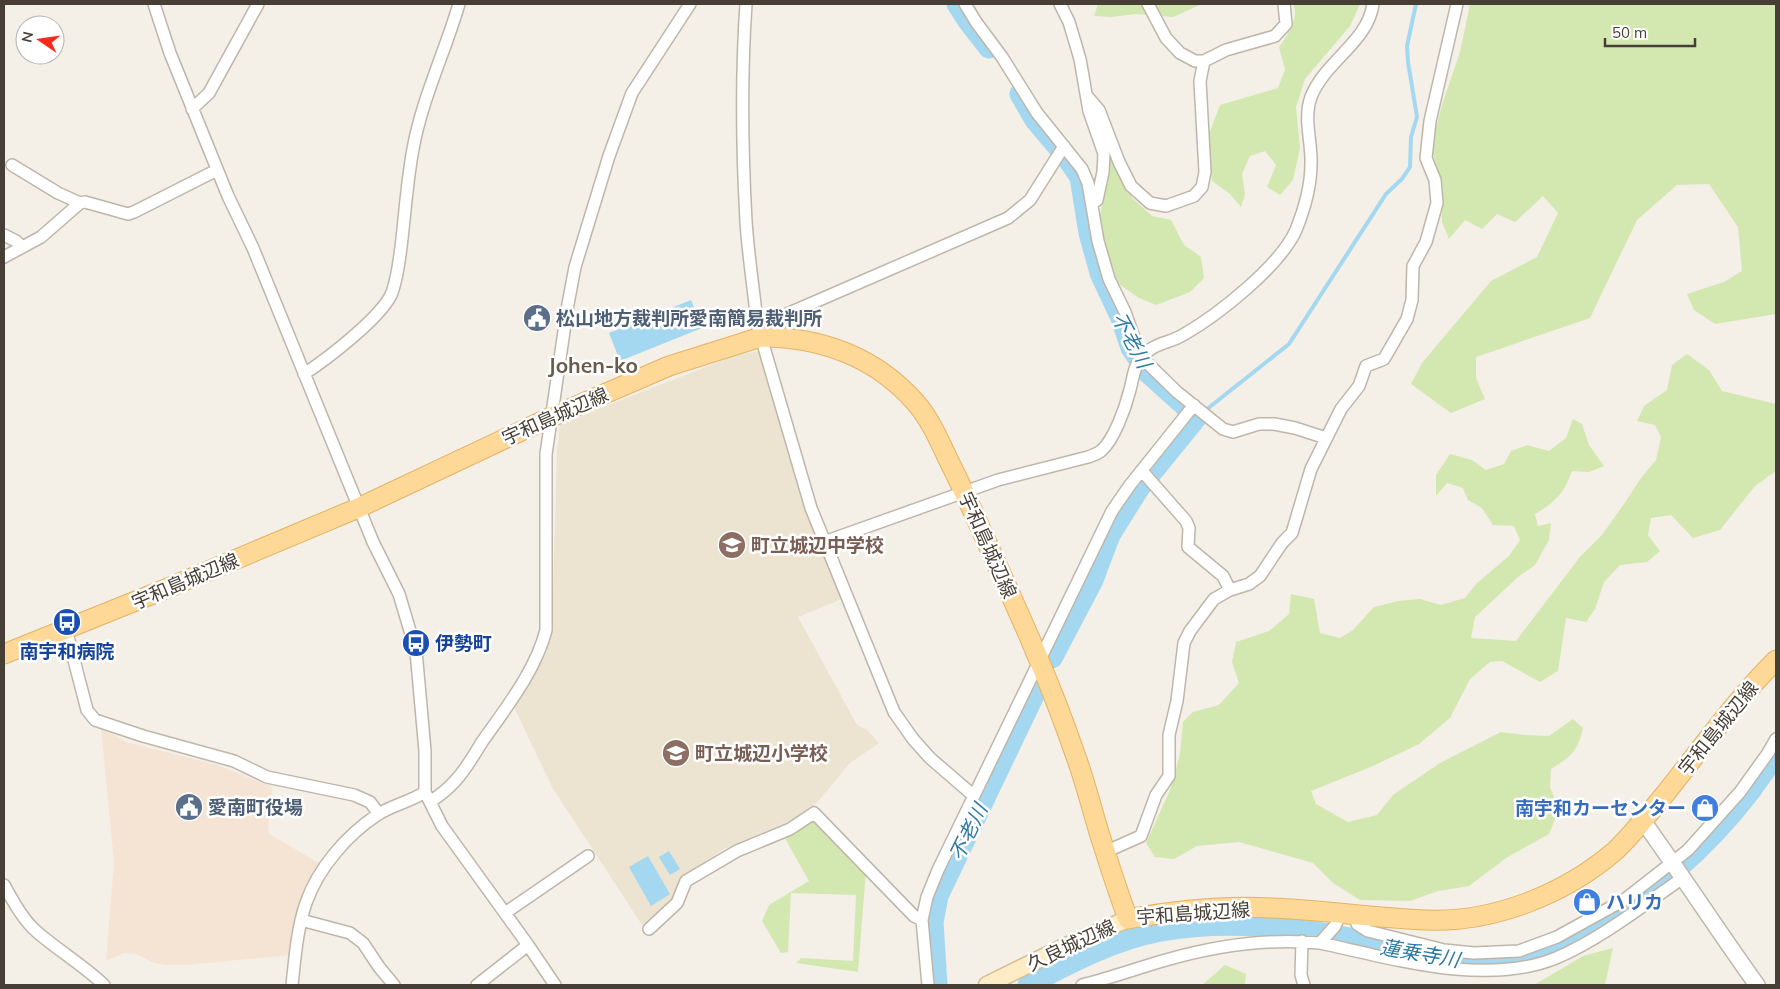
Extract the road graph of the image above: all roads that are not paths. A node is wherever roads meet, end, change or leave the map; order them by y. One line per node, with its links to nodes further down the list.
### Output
1 (154, 4): 14 (street)
2 (258, 4): 14 (street)
3 (459, 4): 25 (street)
4 (690, 4): 27 (street)
5 (746, 4): 23 (street)
6 (965, 4): 15 (street)
7 (1060, 4): 13 (street)
8 (1148, 4): 12 (street)
9 (1284, 4): 12 (street)
10 (1373, 4): 24 (street)
11 (1457, 4): 28 (street)
12 (1204, 61): 13 (street)
13 (1087, 96): 19 (street)
14 (192, 109): 17 (street)
15 (1064, 146): 19 (street); 23 (street)
16 (12, 164): 18 (street)
17 (217, 170): 18 (street); 25 (street)
18 (80, 203): 21 (street)
19 (1092, 204): 24 (street)
20 (4, 235): 21 (street)
21 (22, 247): 22 (street)
22 (4, 257)
23 (769, 337): 27 (main road, 宇和島城辺線); 30 (main road, 宇和島城辺線); 32 (street)
24 (1142, 357): 26 (street); 30 (street)
25 (304, 374): 31 (street)
26 (1194, 406): 28 (street); 29 (street)
27 (551, 417): 31 (main road, 宇和島城辺線); 40 (street)
28 (1326, 438): 33 (street)
29 (1142, 471): 33 (street); 36 (street)
30 (964, 491): 32 (street); 36 (main road, 宇和島城辺線)
31 (358, 508): 34 (main road, 宇和島城辺線); 40 (street)
32 (824, 542): 39 (street)
33 (1230, 590): 43 (street)
34 (66, 629): 35 (main road, 宇和島城辺線); 41 (street)
35 (4, 654)
36 (1040, 659): 39 (street); 43 (main road, 宇和島城辺線)
37 (1776, 660): 42 (main road, 宇和島城辺線)
38 (1776, 739): 45 (street)
39 (974, 796): 52 (street)
40 (428, 797): 41 (street); 48 (street)
41 (379, 814): 51 (street)
42 (1643, 821): 45 (street); 49 (main road, 宇和島城辺線)
43 (1105, 852): 50 (main road, 宇和島城辺線)
44 (588, 856): 48 (street)
45 (1672, 861): 46 (street); 49 (street)
46 (1684, 877): 55 (street); 66 (street)
47 (4, 885): 57 (street)
48 (505, 913): 56 (street)
49 (1348, 914): 50 (main road, 宇和島城辺線); 55 (street)
50 (1128, 919): 63 (main road, 久良城辺線)
51 (301, 920): 58 (street); 59 (street)
52 (922, 920): 53 (street); 62 (street)
53 (649, 929)
54 (1302, 941): 55 (street); 64 (street); 65 (street)
55 (1320, 943)
56 (528, 945): 60 (street); 61 (street)
57 (104, 985)
58 (292, 985)
59 (394, 985)
60 (477, 985)
61 (555, 985)
62 (928, 985)
63 (987, 985)
64 (1082, 985)
65 (1304, 985)
66 (1756, 985)

